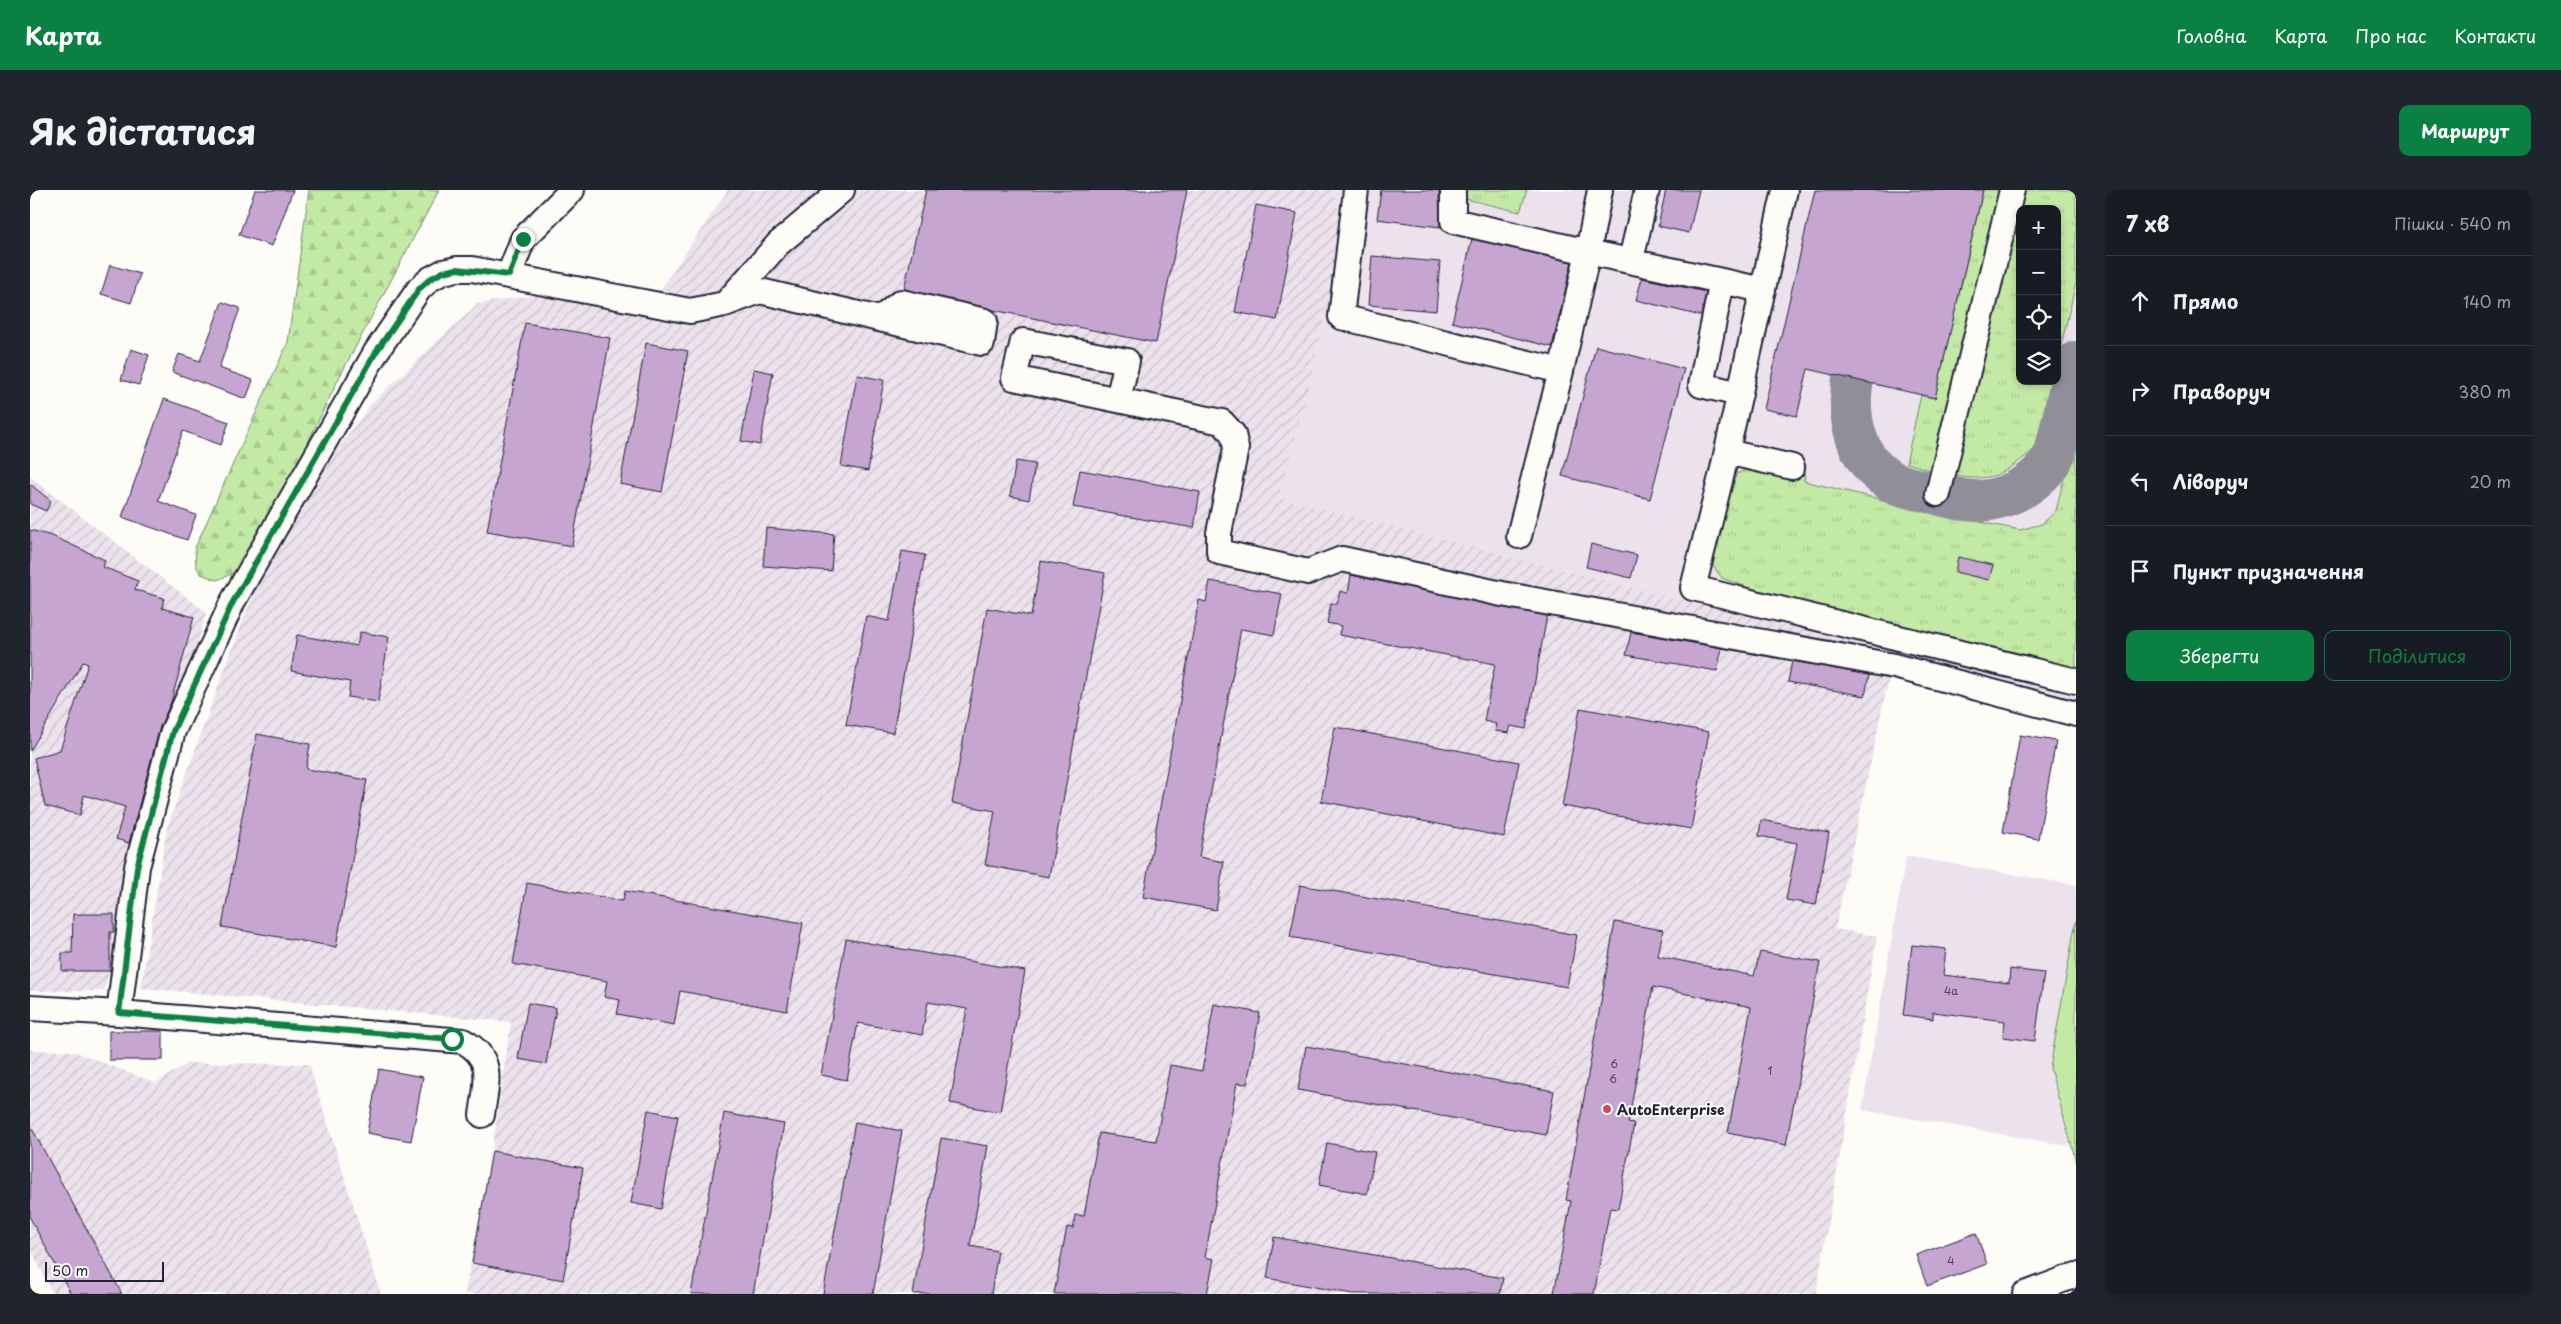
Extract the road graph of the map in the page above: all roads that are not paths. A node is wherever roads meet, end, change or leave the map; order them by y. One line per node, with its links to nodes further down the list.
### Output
1 (572, 190): 11 (street)
2 (842, 190): 14 (street)
3 (1356, 190): 16 (street)
4 (1453, 190): 9 (street)
5 (1600, 190): 9 (street)
6 (1647, 190): 10 (street)
7 (1785, 190): 13 (street)
8 (2012, 190): 21 (street)
9 (1588, 252): 10 (street); 16 (street)
10 (1631, 260): 12 (street)
11 (509, 275): 14 (street); 26 (street)
12 (1722, 281): 13 (street); 17 (street)
13 (1763, 290): 17 (street)
14 (725, 304): 15 (street)
15 (880, 319)
16 (1561, 371): 22 (street)
17 (1740, 394): 19 (street)
18 (1118, 400): 24 (street)
19 (1727, 452): 20 (street); 23 (street)
20 (1792, 467)
21 (1938, 494)
22 (1519, 536)
23 (2076, 681)
24 (2076, 714)
25 (30, 1008): 26 (street)
26 (119, 1013): 27 (street)
27 (482, 1115)
28 (2076, 1275): 29 (street)
29 (2026, 1294)

